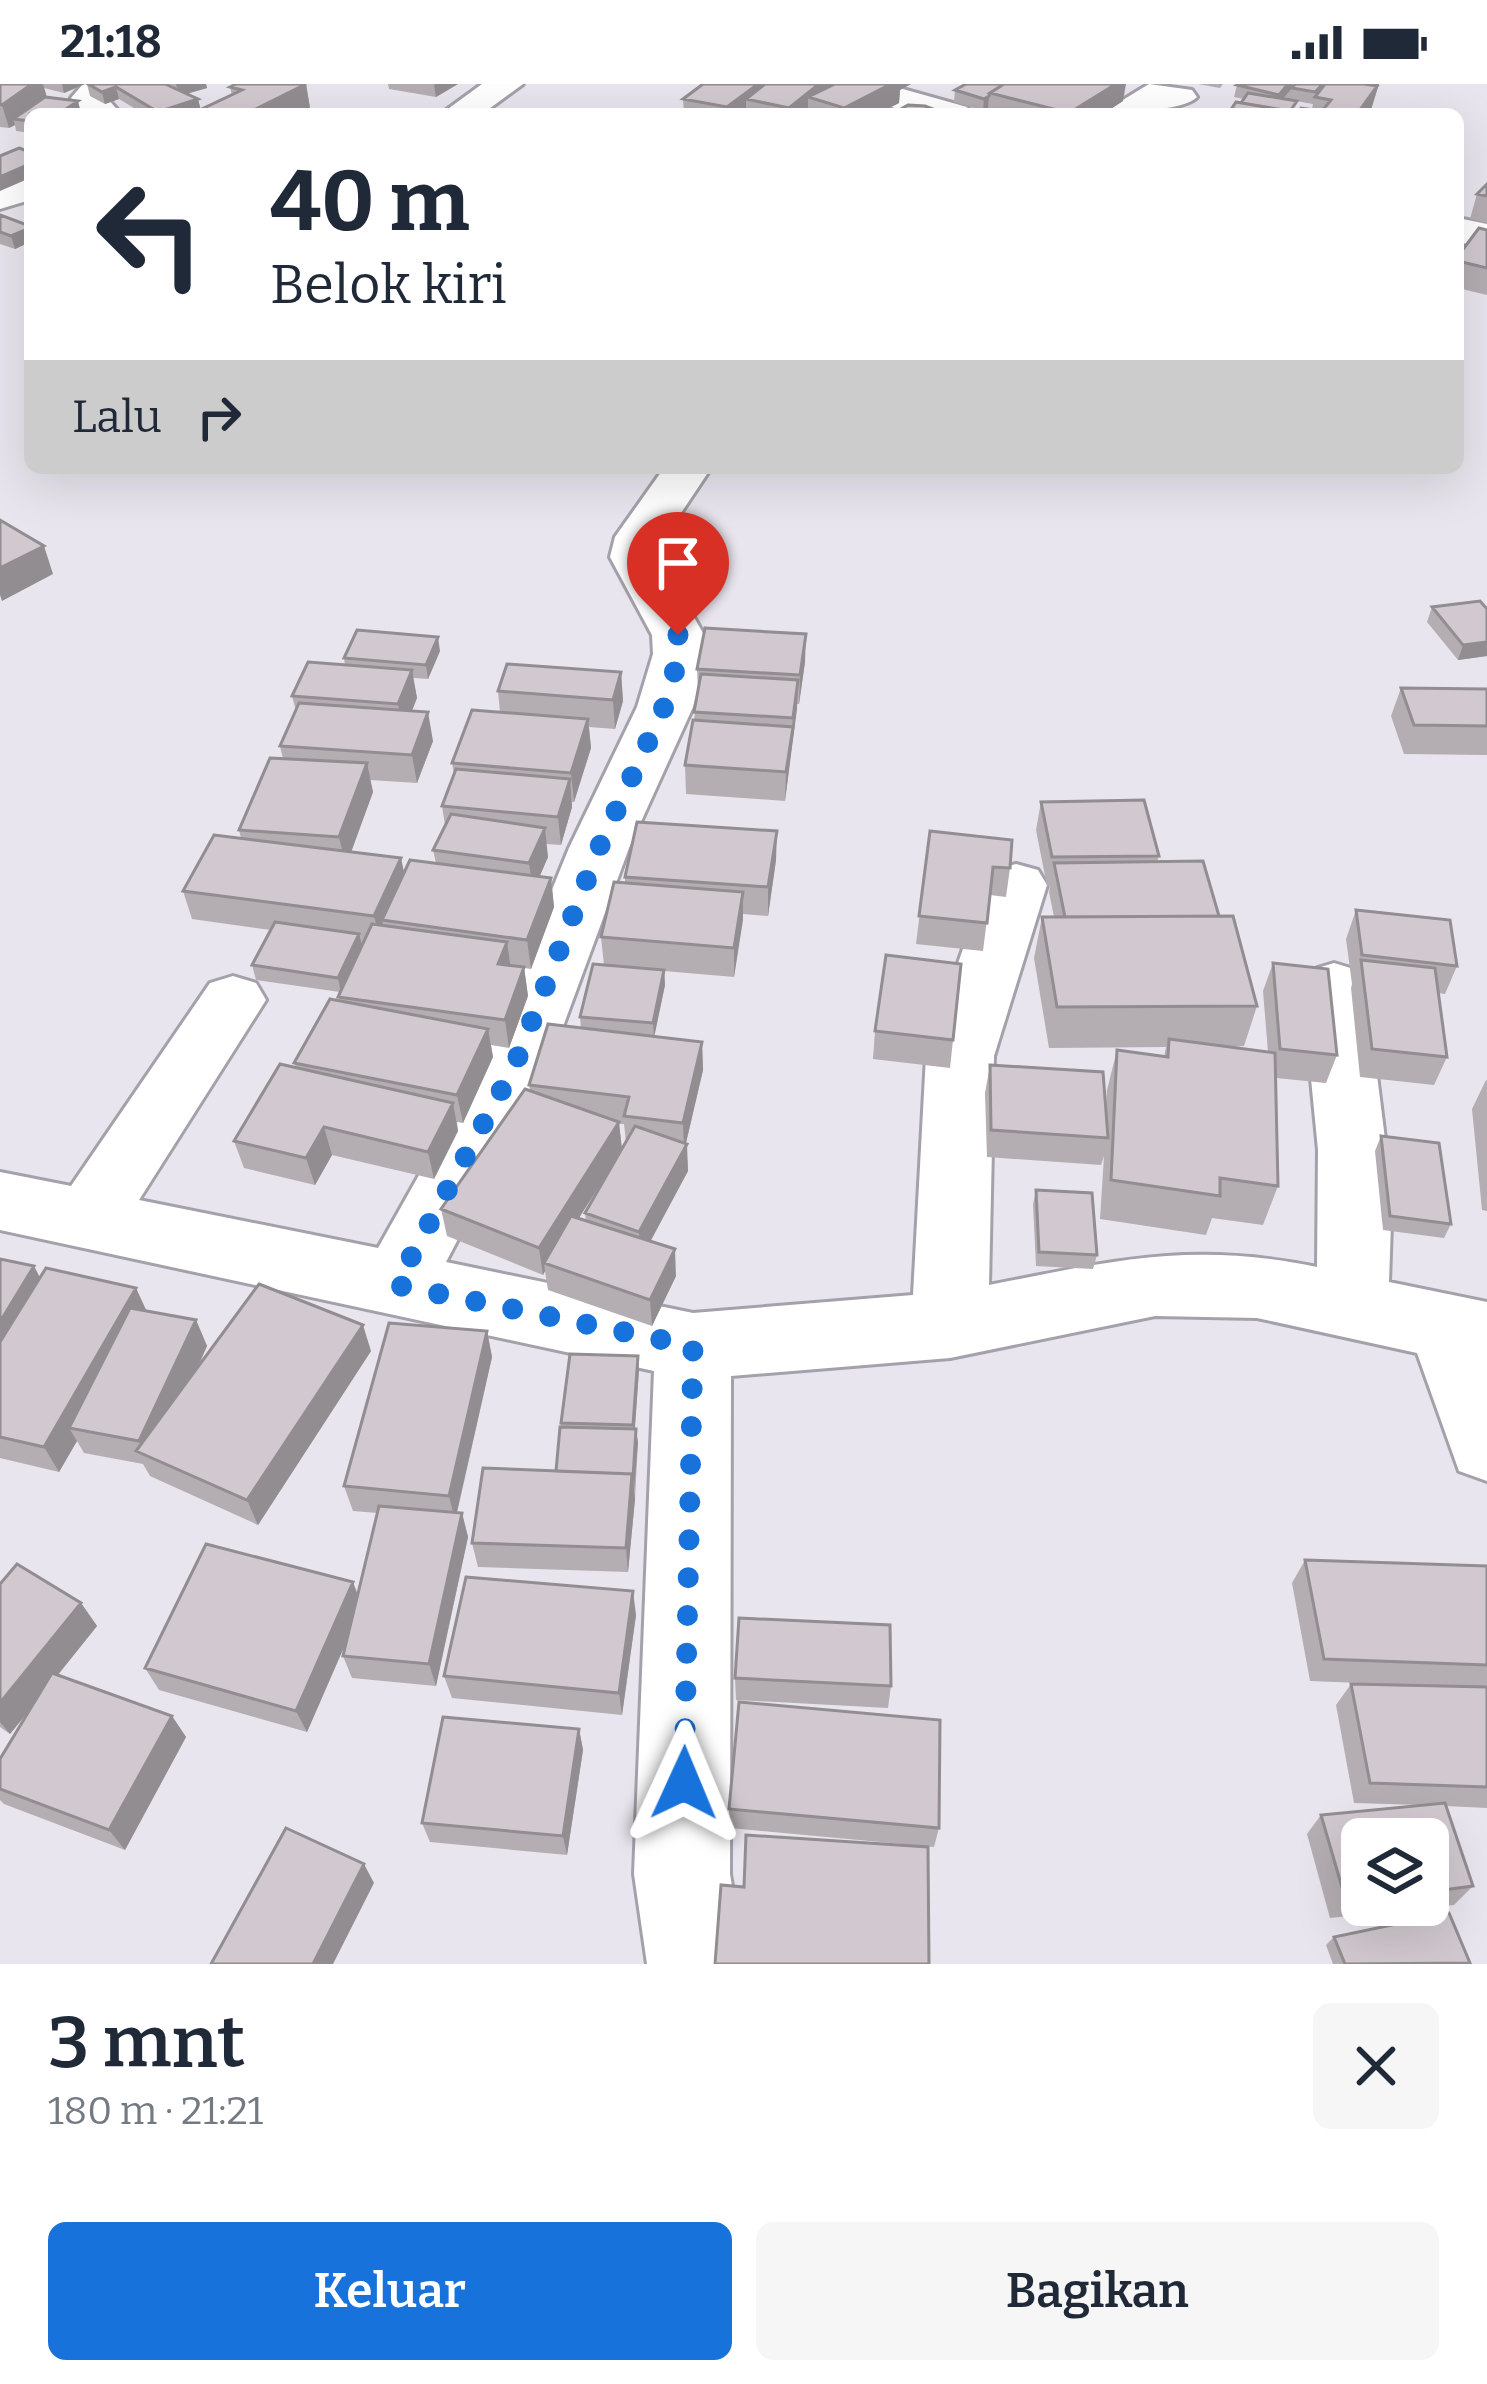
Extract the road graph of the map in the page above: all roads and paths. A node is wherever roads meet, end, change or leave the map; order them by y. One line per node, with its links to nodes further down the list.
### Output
1 (102, 84): 6 (street)
2 (506, 84): 7 (street)
3 (847, 84): 4 (street)
4 (914, 91): 8 (street)
5 (1180, 98): 9 (street)
6 (98, 108)
7 (468, 108)
8 (944, 108)
9 (1127, 108)
10 (684, 474): 16 (street)
11 (1016, 885): 18 (street)
12 (1334, 987): 17 (street)
13 (233, 1000): 15 (street)
14 (0, 1201): 15 (street)
15 (87, 1221): 16 (street)
16 (396, 1285): 20 (street)
17 (1345, 1306): 18 (street); 19 (street)
18 (950, 1325): 20 (street)
19 (1468, 1332): 21 (street)
20 (693, 1346): 22 (street)
21 (1487, 1445)
22 (696, 1964)

